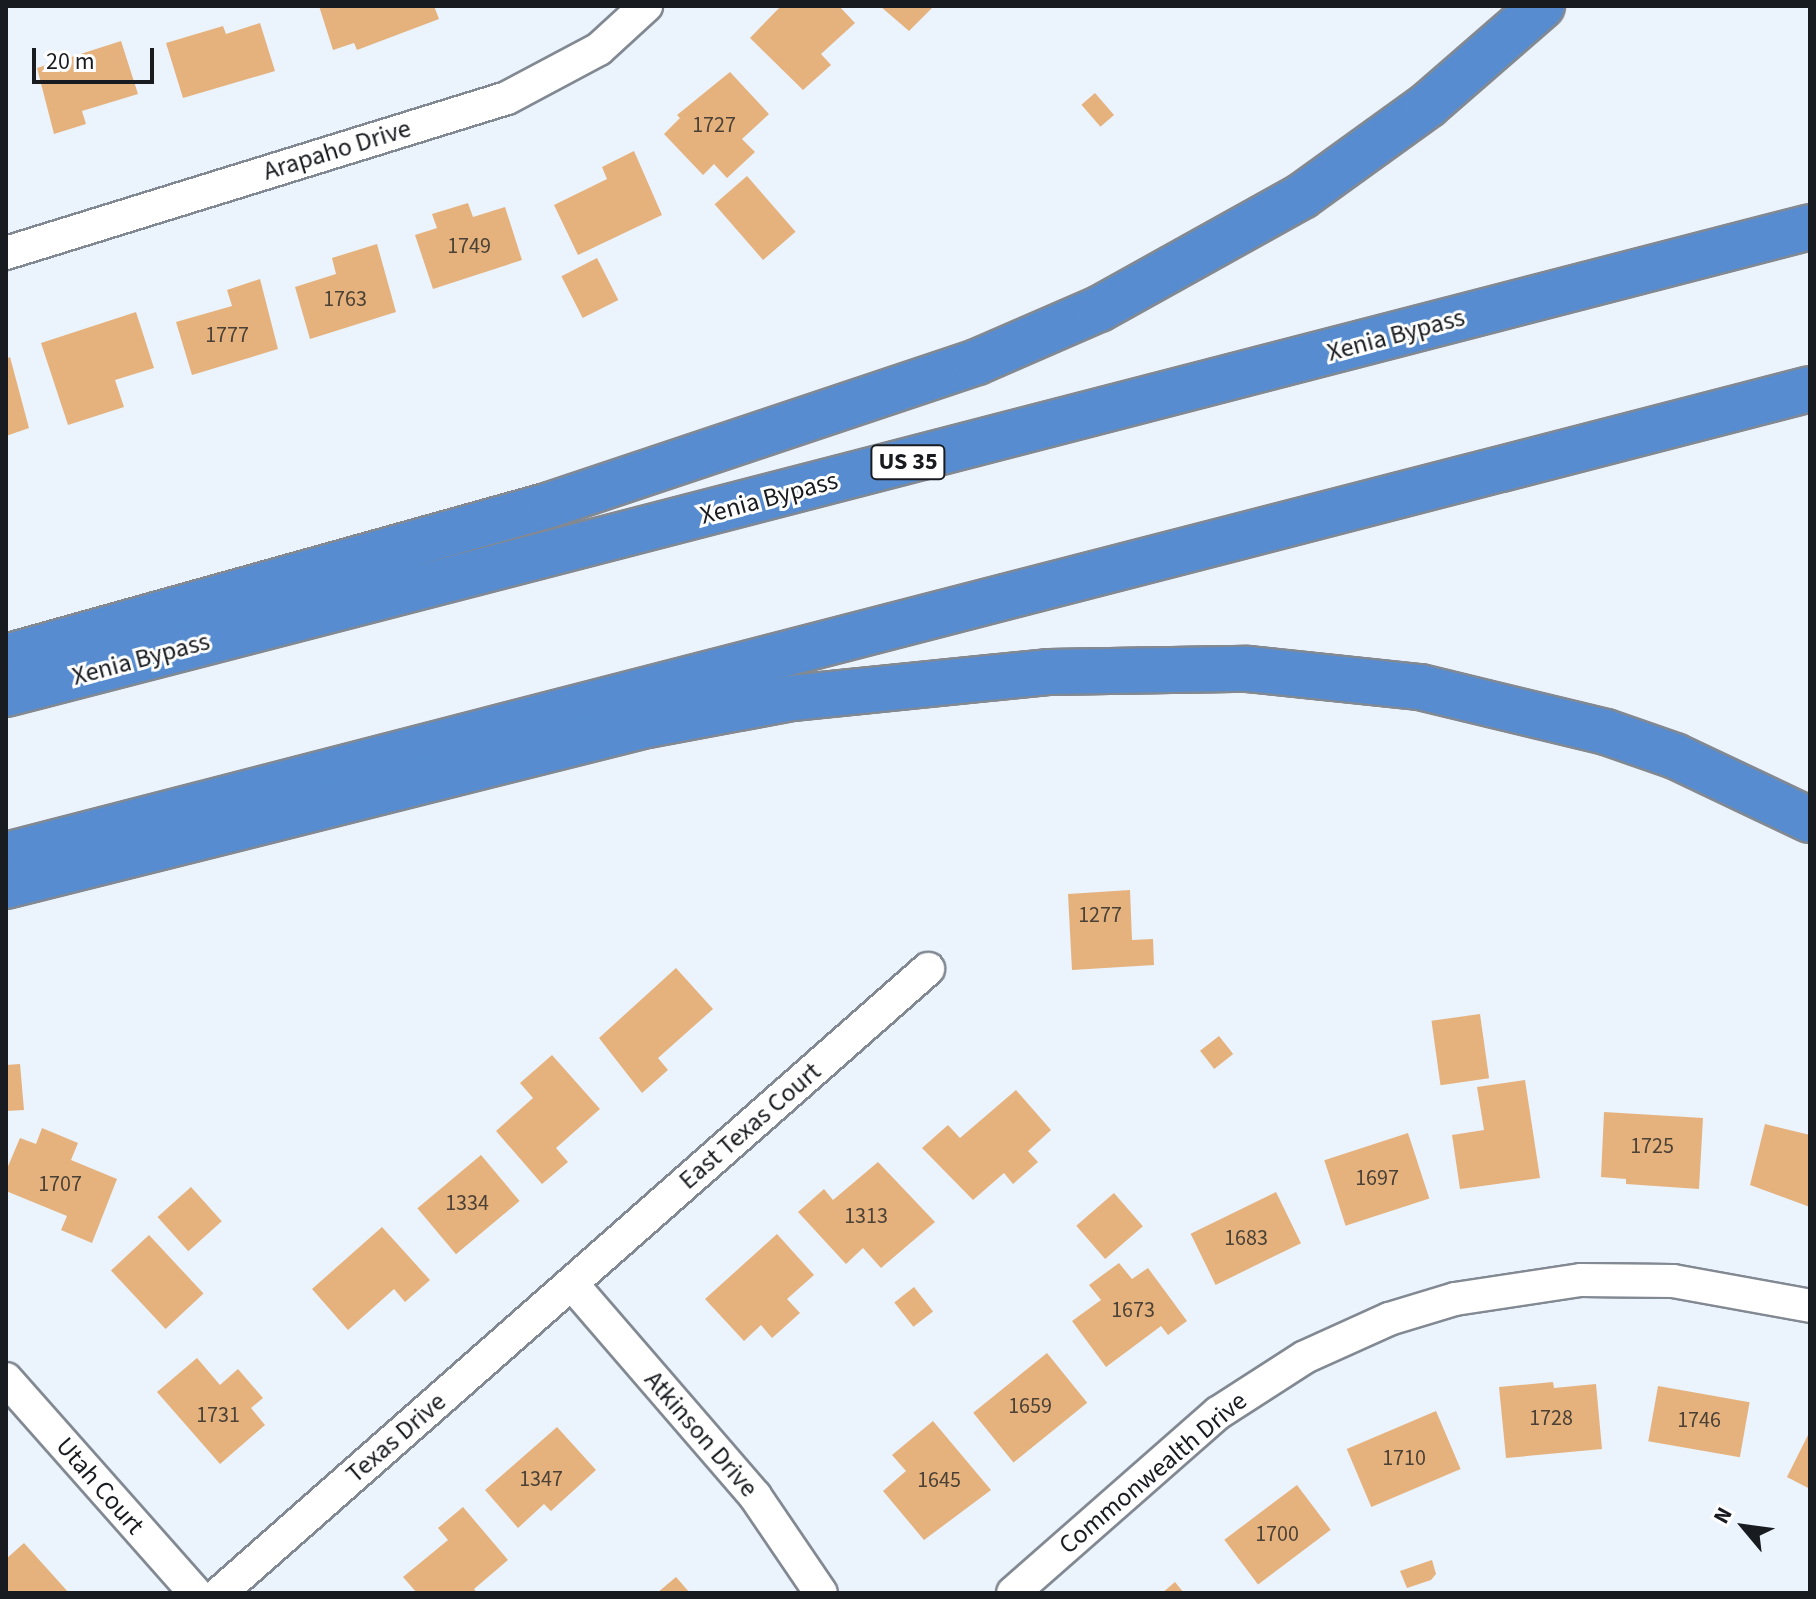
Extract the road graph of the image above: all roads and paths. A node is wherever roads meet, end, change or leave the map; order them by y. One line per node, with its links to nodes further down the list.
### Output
1 (646, 6): 4 (street, Arapaho Drive)
2 (1542, 6): 6 (highway)
3 (1810, 227): 7 (highway, Xenia Bypass / US 35)
4 (6, 253)
5 (1810, 389): 9 (highway)
6 (6, 657)
7 (6, 694)
8 (1810, 820): 10 (highway)
9 (6, 855)
10 (6, 886)
11 (928, 969): 12 (street, East Texas Court)
12 (572, 1284): 16 (street, Texas Drive); 17 (street, Atkinson Drive)
13 (1810, 1306): 18 (street, Commonwealth Drive)
14 (6, 1379): 15 (street, Utah Court)
15 (195, 1593)
16 (220, 1593)
17 (821, 1593)
18 (1013, 1593)

